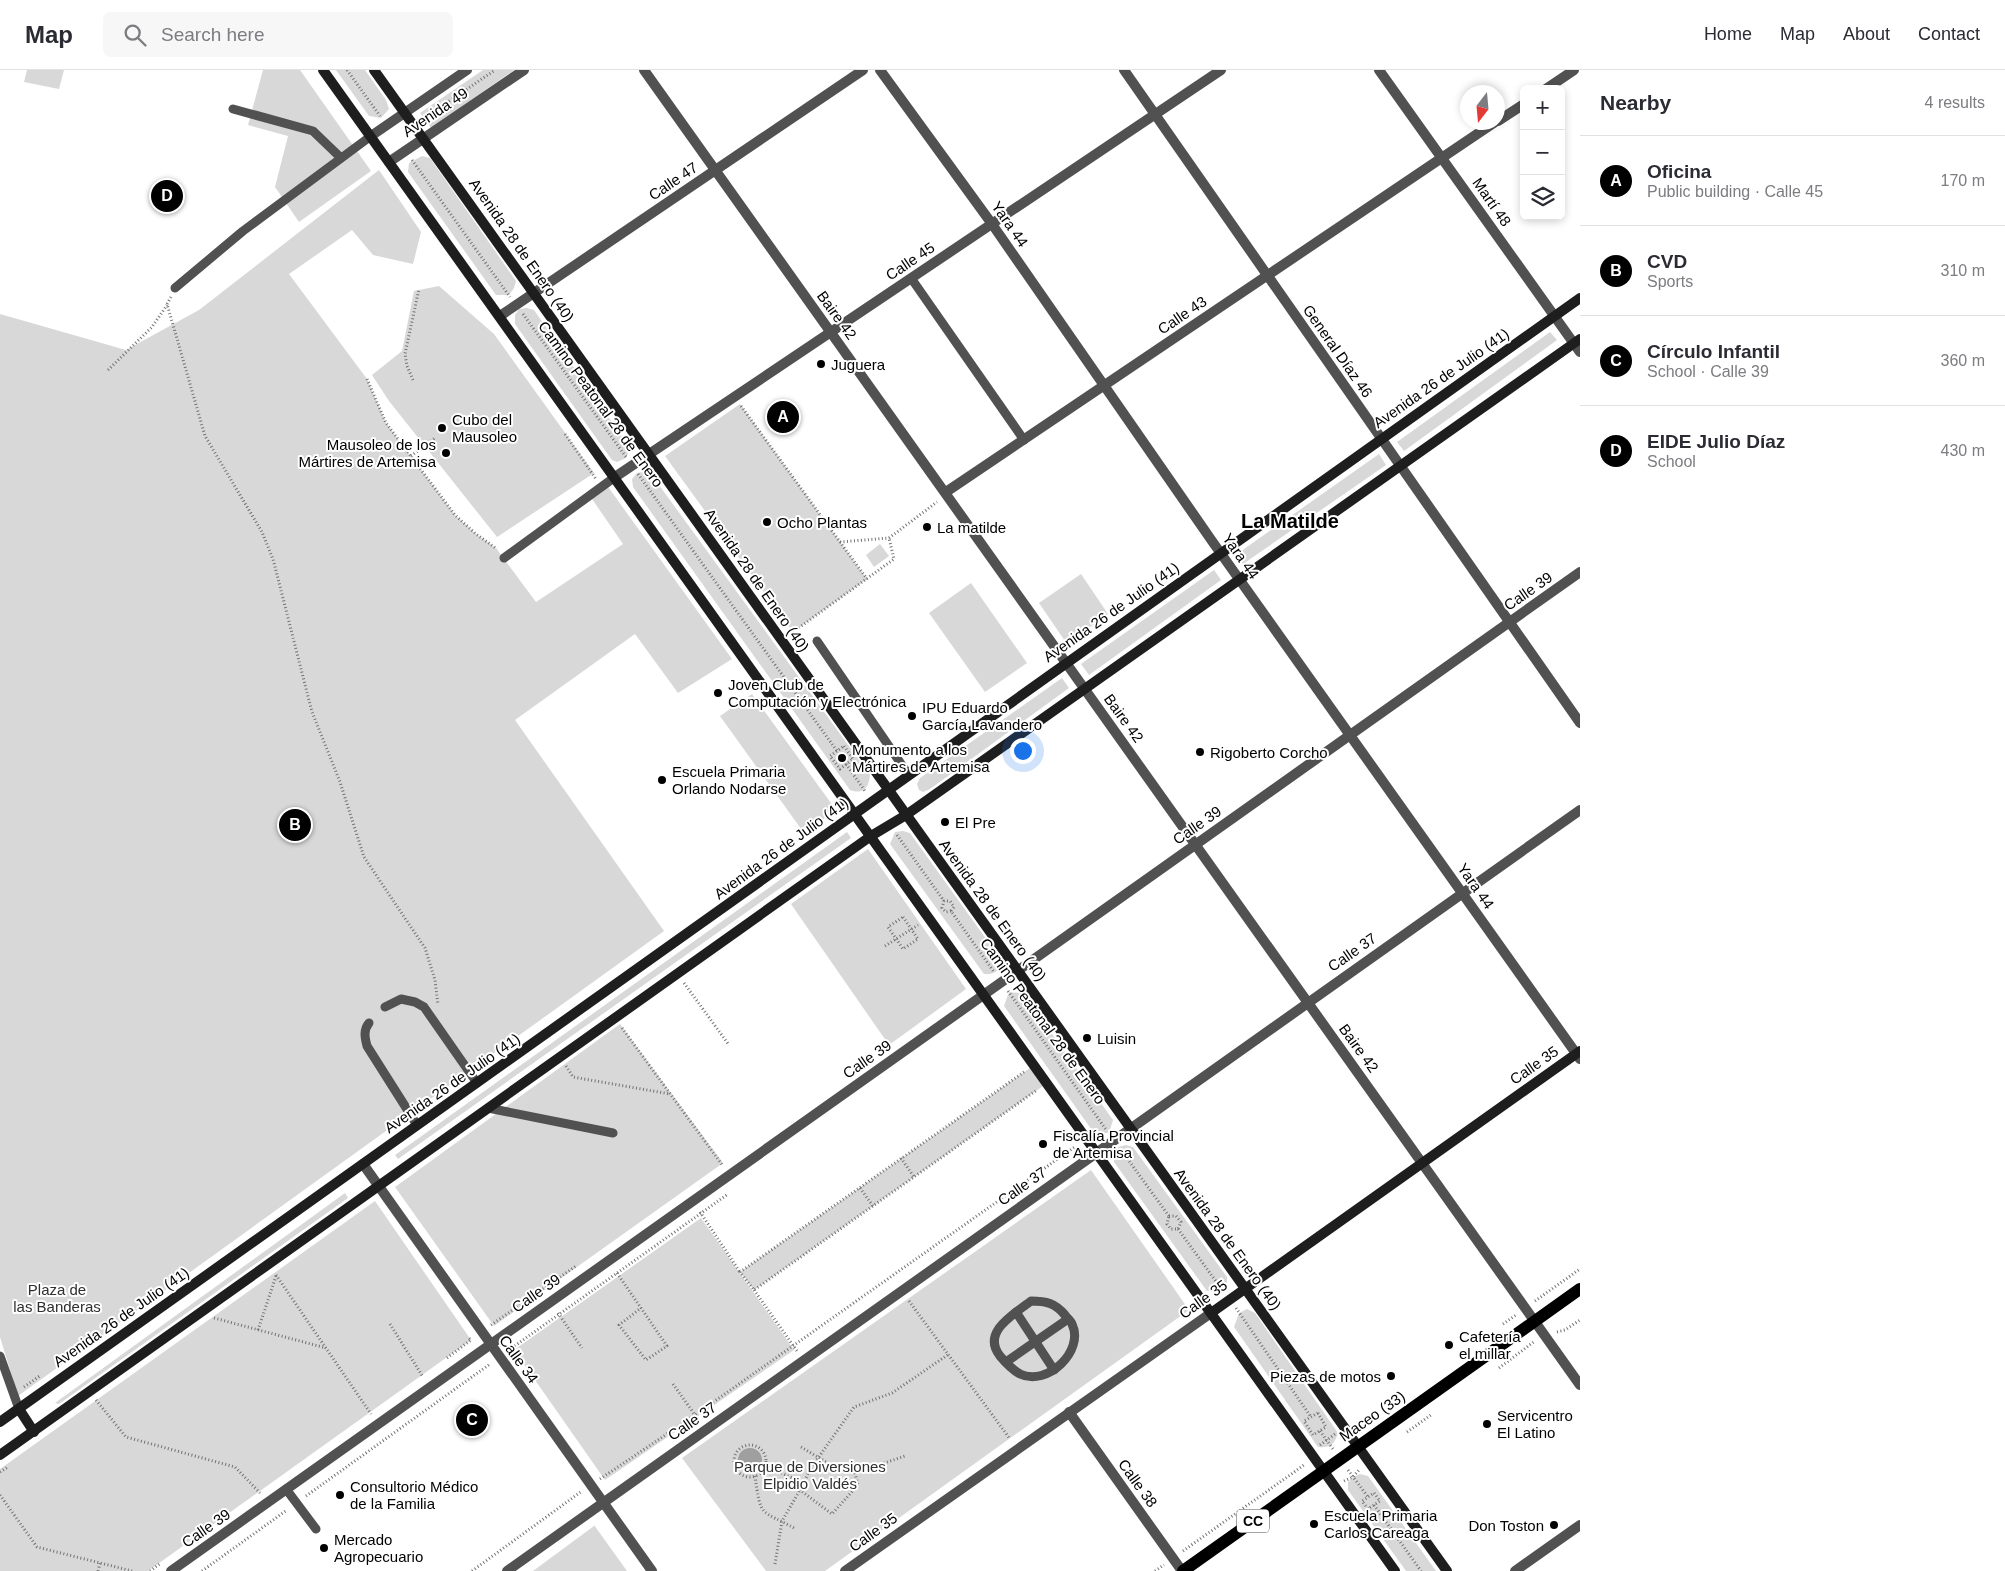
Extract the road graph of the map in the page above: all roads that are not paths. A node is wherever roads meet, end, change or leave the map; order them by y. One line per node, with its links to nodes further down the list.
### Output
1 (323, 70): 19 (main road)
2 (374, 70): 15 (main road, Avenida 28 de Enero (40))
3 (467, 70): 15 (street, Avenida 49)
4 (524, 70): 20 (street, Avenida 49)
5 (644, 70): 24 (street, Baire 42)
6 (863, 70): 24 (street, Calle 47)
7 (880, 70): 25 (street, Yara 44)
8 (1124, 70): 16 (street, General Díaz 46)
9 (1221, 70): 16 (street, Calle 45)
10 (1379, 70): 22 (street, Martí 48)
11 (1574, 70): 12 (street)
12 (1552, 85)
13 (1520, 107): 17 (street, Calle 43)
14 (233, 109): 21 (lane)
15 (405, 112): 19 (street, Avenida 49); 20 (main road, Avenida 28 de Enero (40))
16 (1155, 115): 25 (street, Calle 45); 26 (street, General Díaz 46)
17 (1505, 116)
18 (1484, 130): 22 (street, Calle 43)
19 (371, 136): 21 (lane); 23 (main road)
20 (424, 138): 23 (street, Avenida 49); 29 (main road, Avenida 28 de Enero (40))
21 (341, 158): 28 (lane)
22 (1443, 158): 26 (street, Calle 43); 31 (street, Martí 48)
23 (389, 162): 32 (main road)
24 (715, 171): 29 (street, Calle 47); 33 (street, Baire 42)
25 (992, 224): 27 (street, Calle 45); 35 (street, Yara 44)
26 (1268, 276): 35 (street, Calle 43); 36 (street, General Díaz 46)
27 (911, 278): 33 (street, Calle 45); 37 (lane)
28 (174, 288)
29 (534, 293): 32 (street, Calle 47); 38 (main road, Avenida 28 de Enero (40))
30 (1580, 298): 31 (main road, Avenida 26 de Julio (41))
31 (1555, 315): 34 (street, Martí 48); 36 (main road, Avenida 26 de Julio (41))
32 (500, 316): 40 (main road)
33 (831, 332): 38 (street, Calle 45); 41 (street, Baire 42)
34 (1578, 345): 39 (main road)
35 (1103, 386): 37 (street, Calle 43); 42 (street, Yara 44)
36 (1381, 439): 39 (street, General Díaz 46); 42 (main road, Avenida 26 de Julio (41))
37 (1024, 440): 41 (street, Calle 43)
38 (649, 454): 40 (street, Calle 45); 53 (main road, Avenida 28 de Enero (40))
39 (1400, 466): 45 (main road); 46 (street, General Díaz 46)
40 (615, 477): 43 (lane); 55 (main road)
41 (946, 492): 48 (street, Baire 42)
42 (1220, 553): 45 (street, Yara 44); 48 (main road, Avenida 26 de Julio (41))
43 (504, 558)
44 (1580, 572): 46 (street, Calle 39)
45 (1239, 580): 49 (main road); 51 (street, Yara 44)
46 (1510, 622): 50 (street, General Díaz 46); 51 (street, Calle 39)
47 (817, 640): 52 (lane)
48 (1066, 662): 49 (street, Baire 42); 52 (main road, Avenida 26 de Julio (41))
49 (1085, 689): 56 (main road); 58 (street, Baire 42)
50 (1580, 724)
51 (1350, 735): 58 (street, Calle 39); 59 (street, Yara 44)
52 (908, 774): 53 (main road, Avenida 26 de Julio (41))
53 (888, 789): 55 (main road, Avenida 26 de Julio (41)); 56 (main road, Avenida 28 de Enero (40))
54 (1580, 810): 59 (street, Calle 37)
55 (856, 814): 57 (main road); 66 (main road, Avenida 26 de Julio (41))
56 (906, 815): 57 (main road); 60 (main road, Avenida 28 de Enero (40))
57 (871, 836): 61 (main road); 67 (main road)
58 (1196, 844): 60 (street, Calle 39); 62 (street, Baire 42)
59 (1463, 893): 62 (street, Calle 37); 65 (street, Yara 44)
60 (1018, 971): 61 (street, Calle 39); 69 (main road, Avenida 28 de Enero (40))
61 (984, 994): 71 (main road); 82 (street, Calle 39)
62 (1308, 1001): 69 (street, Calle 37); 72 (street, Baire 42)
63 (385, 1007): 66 (lane)
64 (369, 1023): 68 (lane)
65 (1579, 1054): 72 (main road, Calle 35)
66 (477, 1083): 68 (main road, Avenida 26 de Julio (41))
67 (488, 1108): 70 (lane); 74 (main road)
68 (417, 1125): 73 (main road, Avenida 26 de Julio (41))
69 (1130, 1128): 71 (street, Calle 37); 75 (main road, Avenida 28 de Enero (40))
70 (613, 1133)
71 (1096, 1152): 78 (main road); 95 (street, Calle 37)
72 (1422, 1162): 75 (main road, Calle 35); 80 (street, Baire 42)
73 (363, 1164): 74 (street, Calle 34); 87 (main road, Avenida 26 de Julio (41))
74 (378, 1186): 82 (street, Calle 34); 90 (main road)
75 (1244, 1287): 78 (main road, Calle 35); 91 (main road, Avenida 28 de Enero (40))
76 (1580, 1289): 80 (main road, Maceo (33) / CC)
77 (1016, 1312): 79 (lane); 81 (lane); 84 (lane)
78 (1211, 1312): 88 (street, Calle 35); 93 (main road)
79 (1068, 1319): 81 (lane); 85 (lane)
80 (1536, 1321): 86 (street, Baire 42); 91 (main road, Maceo (33) / CC)
81 (1036, 1342): 84 (lane); 85 (lane)
82 (490, 1344): 94 (street, Calle 39); 95 (street, Calle 34)
83 (0, 1356): 87 (lane)
84 (1006, 1362): 85 (lane)
85 (1054, 1370)
86 (1580, 1384)
87 (18, 1409): 89 (main road, Avenida 26 de Julio (41)); 90 (main road)
88 (1068, 1412): 101 (street, Calle 35); 102 (street, Calle 38)
89 (0, 1422)
90 (34, 1432): 92 (main road)
91 (1358, 1446): 93 (main road, Maceo (33) / CC); 104 (main road, Avenida 28 de Enero (40))
92 (0, 1455)
93 (1323, 1470): 102 (main road, Maceo (33) / CC); 103 (main road)
94 (286, 1489): 97 (lane); 98 (street, Calle 39)
95 (604, 1502): 99 (street, Calle 37); 100 (street, Calle 34)
96 (1580, 1525): 105 (street)
97 (316, 1529)
98 (171, 1571)
99 (507, 1571)
100 (652, 1571)
101 (844, 1571)
102 (1183, 1571)
103 (1395, 1571)
104 (1448, 1571)
105 (1515, 1571)

